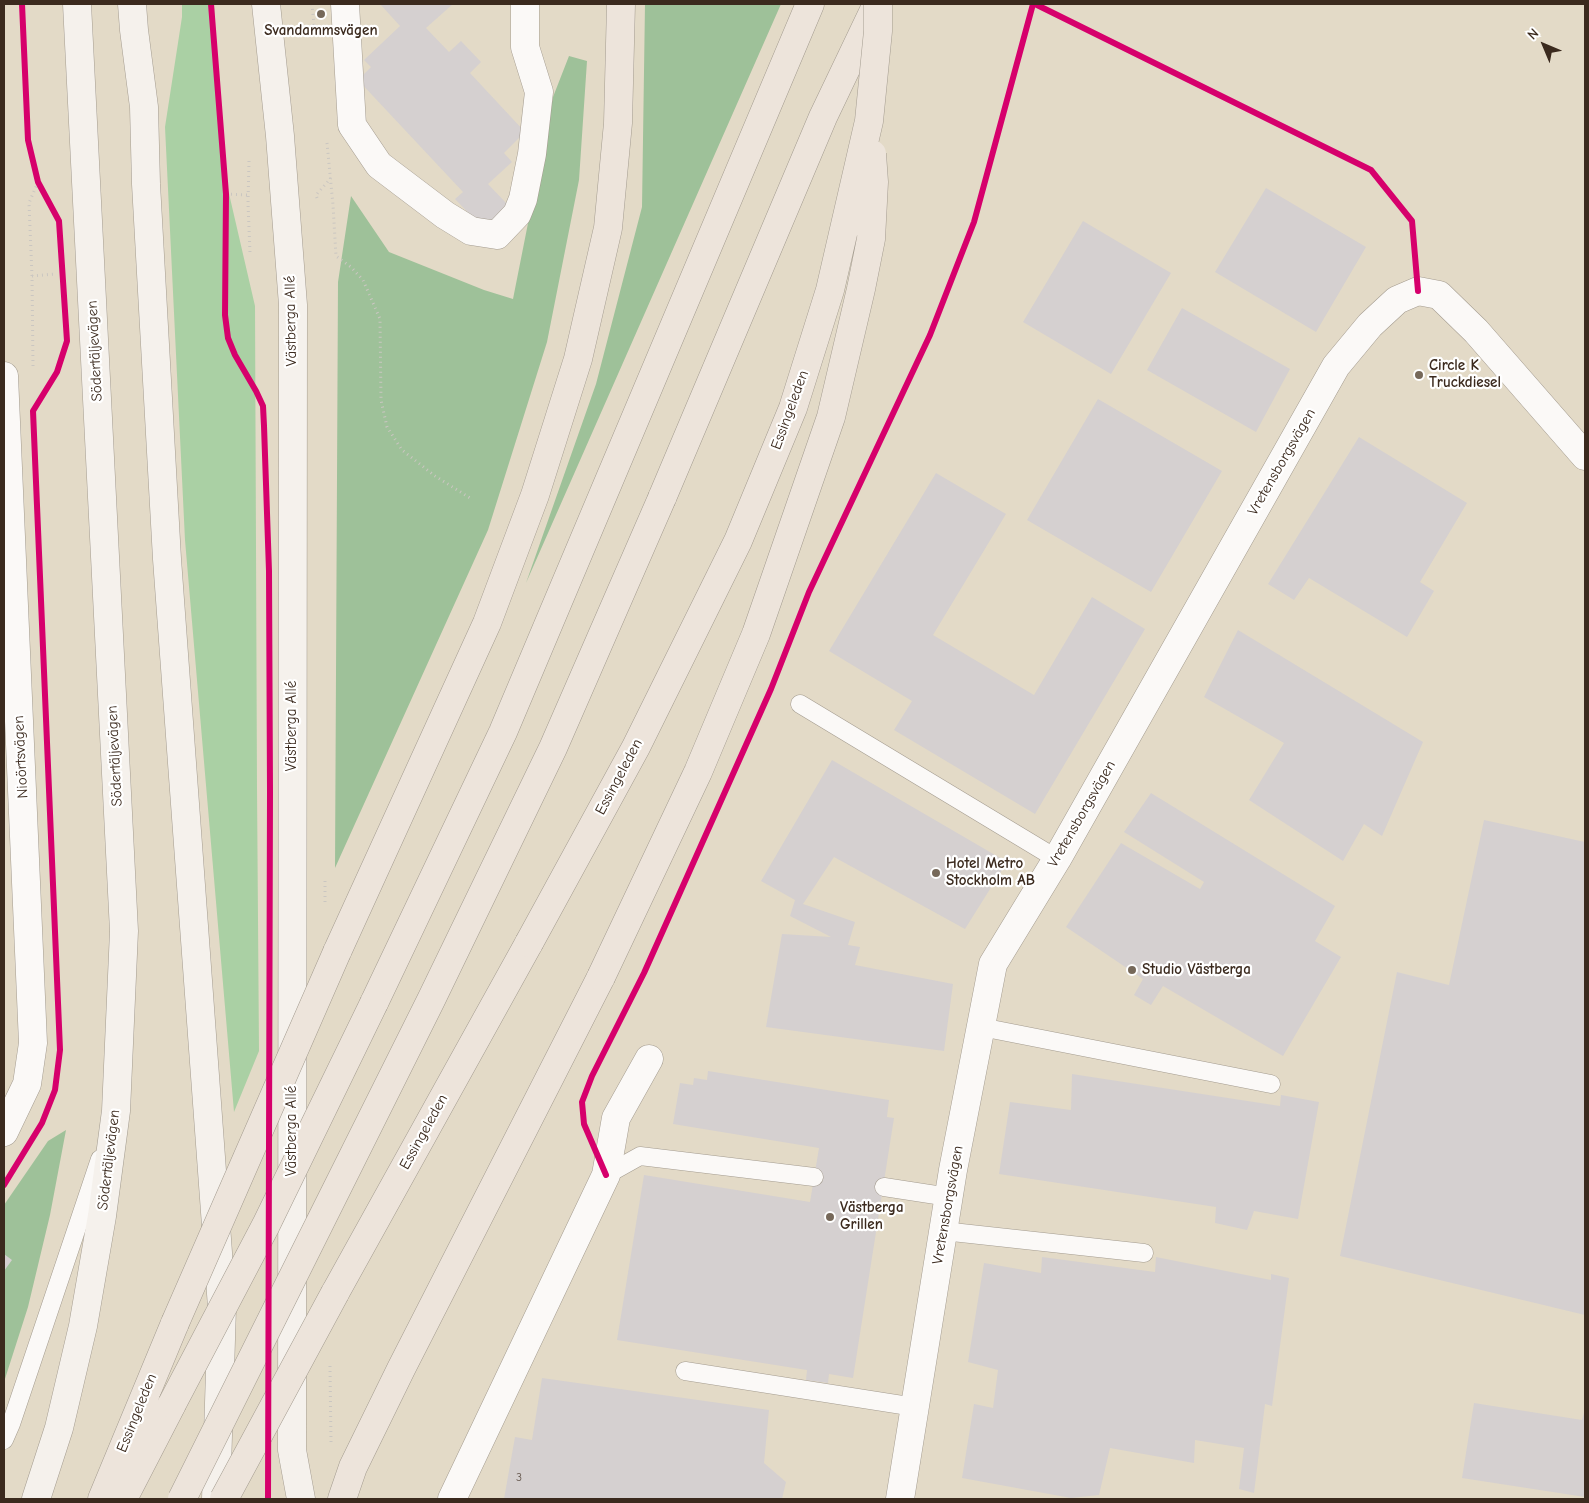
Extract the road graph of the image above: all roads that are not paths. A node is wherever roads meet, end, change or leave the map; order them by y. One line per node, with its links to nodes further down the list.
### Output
1 (77, 4): 18 (main road, Södertäljevägen)
2 (132, 4): 34 (main road)
3 (266, 4): 29 (main road, Västberga Allé)
4 (345, 4): 5 (street)
5 (525, 4)
6 (621, 4): 31 (highway, Essingeleden, bridge)
7 (810, 4): 32 (highway, bridge)
8 (878, 4): 9 (highway, Essingeleden, bridge); 33 (highway, bridge)
9 (869, 121): 35 (highway, Essingeleden, bridge); 38 (highway, bridge)
10 (4, 376): 14 (street, Nioörtsvägen)
11 (1585, 456): 13 (street, Vretensborgsvägen)
12 (800, 704): 13 (lane)
13 (1057, 859): 15 (street, Vretensborgsvägen)
14 (16, 904): 19 (street, Nioörtsvägen)
15 (981, 1027): 17 (lane); 23 (street, Vretensborgsvägen)
16 (649, 1058): 20 (street)
17 (1270, 1084)
18 (116, 1111): 28 (lane); 30 (main road, Södertäljevägen)
19 (4, 1132)
20 (606, 1175): 21 (lane); 39 (street)
21 (814, 1176)
22 (884, 1187): 23 (lane)
23 (949, 1197): 24 (street, Vretensborgsvägen)
24 (943, 1231): 25 (lane); 27 (street, Vretensborgsvägen)
25 (1144, 1253)
26 (685, 1371): 27 (lane)
27 (915, 1407): 40 (street, Vretensborgsvägen)
28 (4, 1440)
29 (292, 1450): 36 (main road, Västberga Allé); 37 (main road, Västberga Allé)
30 (36, 1499)
31 (102, 1499)
32 (123, 1499)
33 (182, 1499)
34 (216, 1499)
35 (224, 1499)
36 (283, 1499)
37 (301, 1499)
38 (342, 1499)
39 (452, 1499)
40 (900, 1499)

